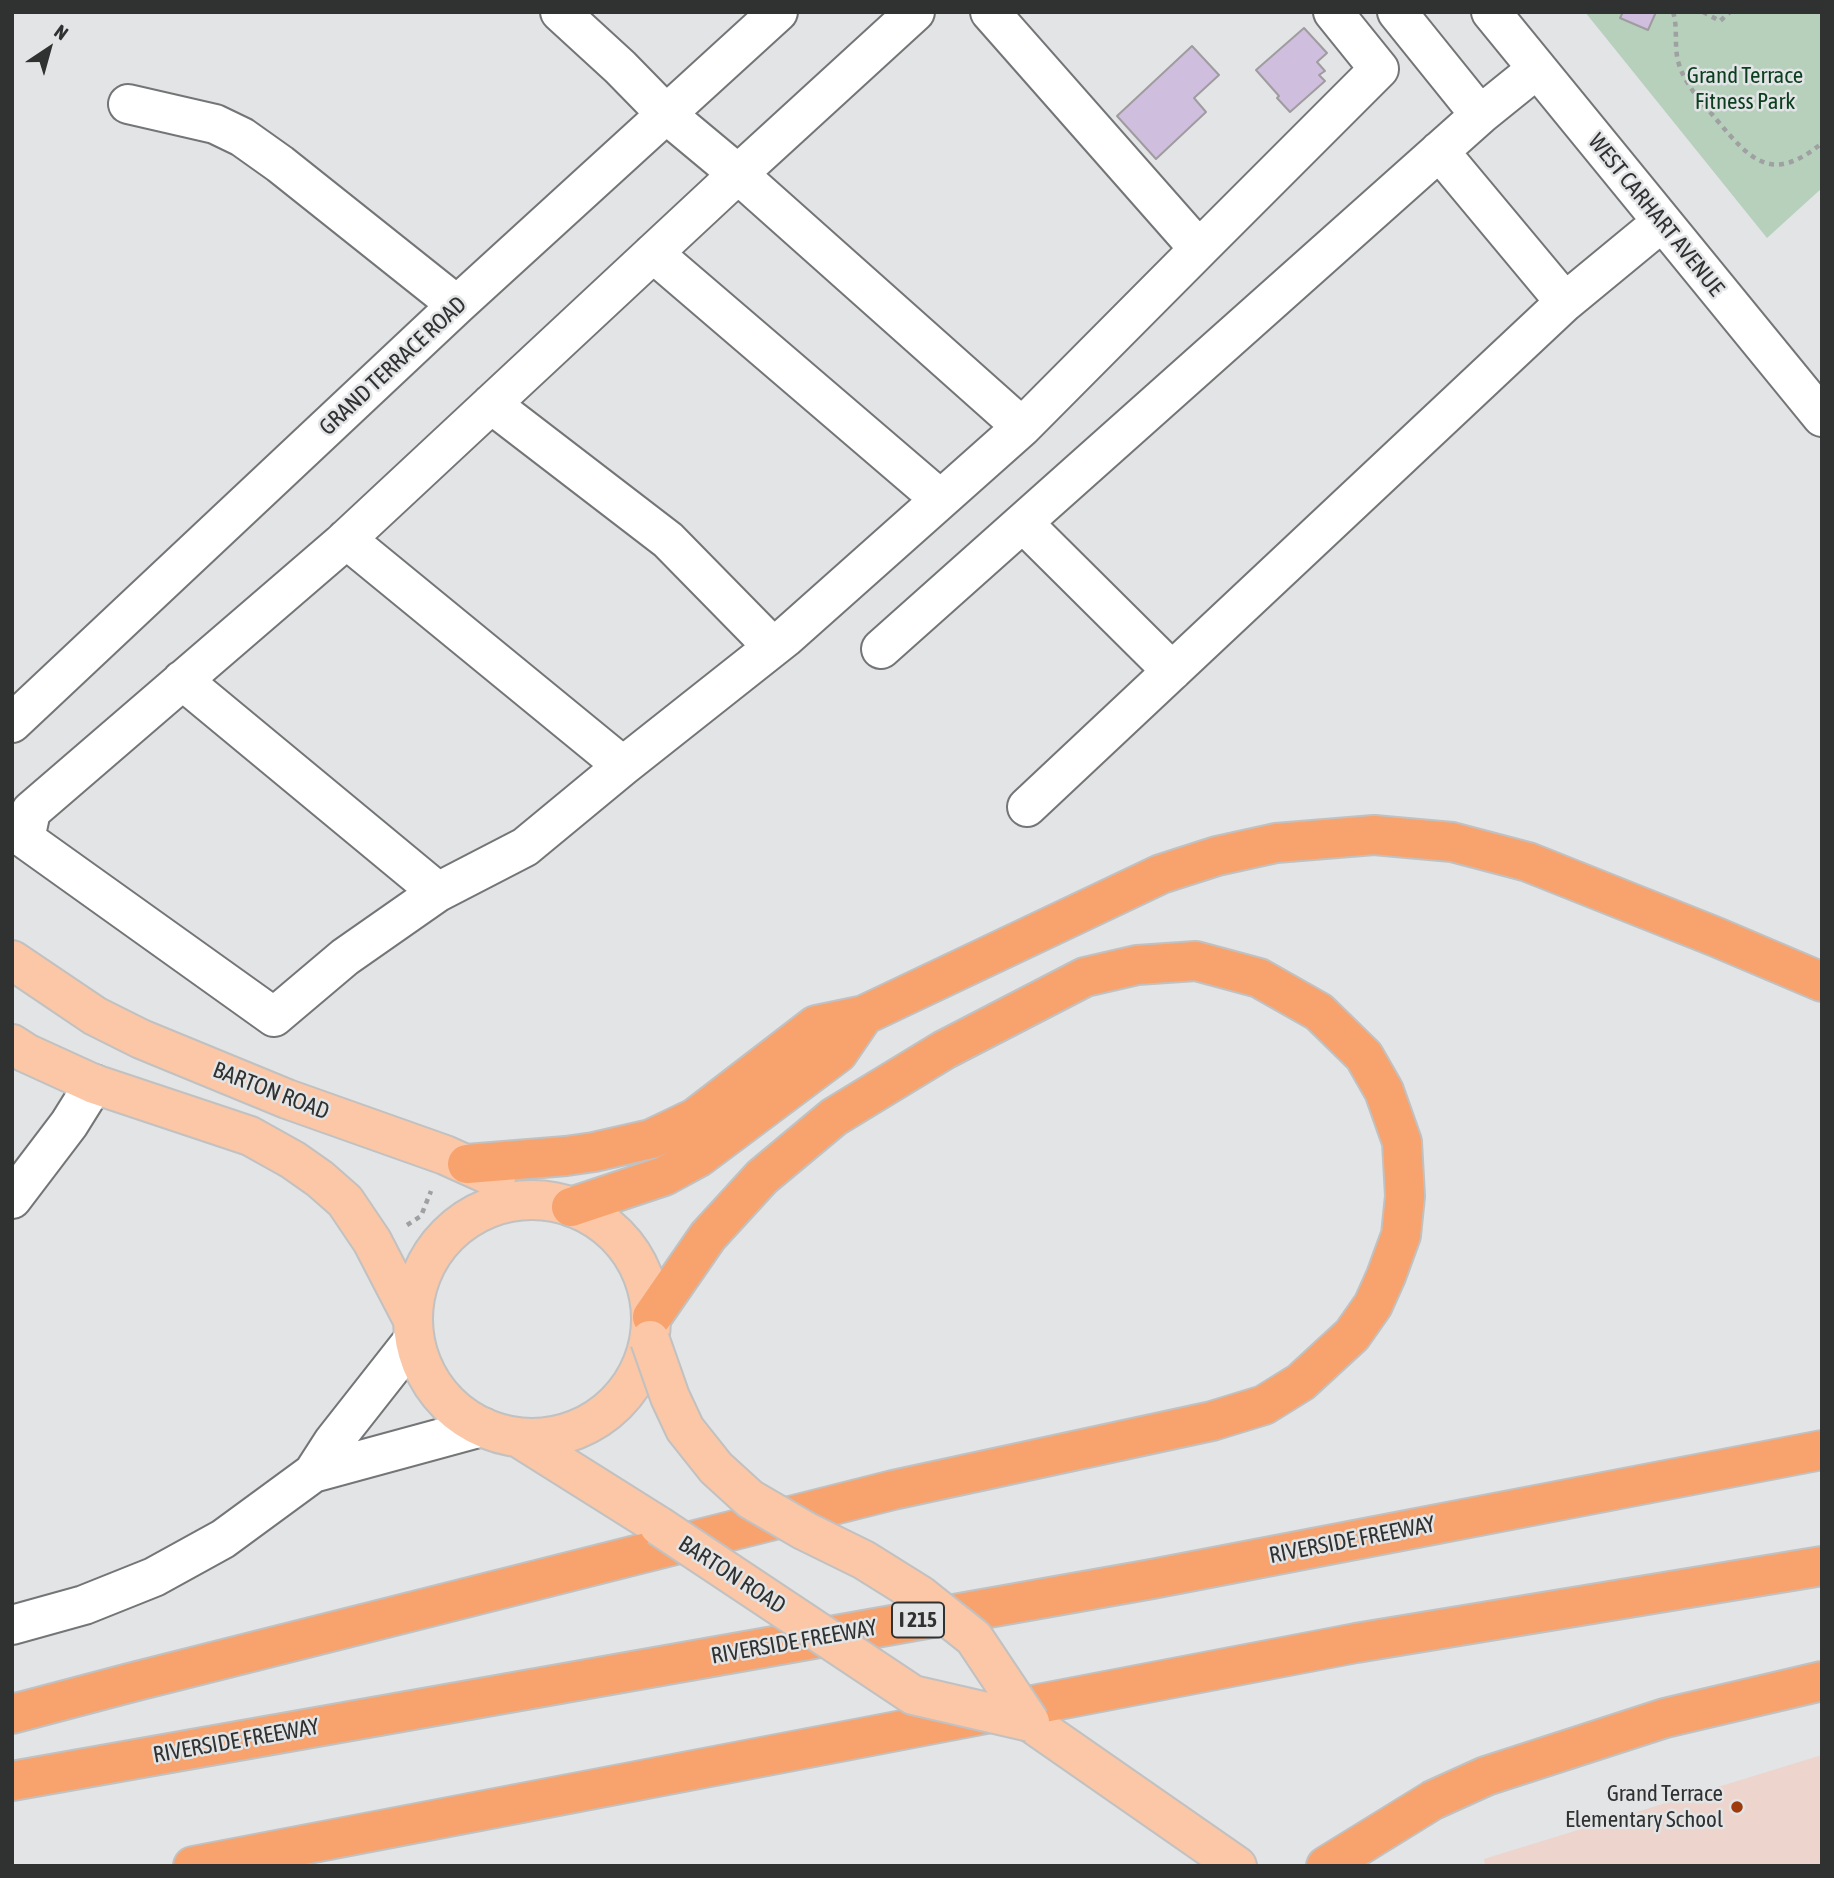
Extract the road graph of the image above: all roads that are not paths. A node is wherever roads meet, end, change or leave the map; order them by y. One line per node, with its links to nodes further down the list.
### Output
1 (559, 12): 10 (street)
2 (778, 12): 10 (street, GRAND TERRACE ROAD)
3 (915, 12): 13 (street)
4 (990, 12): 15 (street)
5 (1333, 12): 15 (street)
6 (1397, 12): 11 (street)
7 (1491, 12): 8 (street, WEST CARHART AVENUE)
8 (1537, 69): 11 (street); 14 (street, WEST CARHART AVENUE)
9 (128, 104): 18 (street)
10 (666, 114): 13 (street); 18 (street, GRAND TERRACE ROAD)
11 (1480, 115): 12 (street)
12 (1439, 151): 17 (street); 23 (street)
13 (738, 174): 16 (street); 21 (street)
14 (1662, 222): 17 (street); 20 (street, WEST CARHART AVENUE)
15 (1199, 249): 21 (street)
16 (653, 253): 19 (street); 22 (street)
17 (1565, 302): 27 (street)
18 (457, 305): 29 (street, GRAND TERRACE ROAD)
19 (491, 404): 24 (street); 25 (street)
20 (1822, 417)
21 (1022, 427): 22 (street)
22 (940, 499): 25 (street)
23 (1024, 524): 26 (street); 27 (street)
24 (346, 539): 28 (street); 30 (street)
25 (773, 647): 30 (street)
26 (881, 649)
27 (1172, 671): 31 (street)
28 (182, 680): 32 (street); 32 (street)
29 (12, 723)
30 (622, 766): 32 (street)
31 (1027, 807)
32 (438, 892)
33 (12, 960): 39 (main road, BARTON ROAD)
34 (1822, 982): 35 (highway)
35 (864, 1014): 39 (highway); 41 (highway)
36 (12, 1044): 37 (main road)
37 (94, 1084): 38 (street); 43 (main road)
38 (24, 1160): 40 (street)
39 (467, 1164): 41 (main road, BARTON ROAD)
40 (12, 1199)
41 (556, 1203): 42 (main road); 43 (main road)
42 (651, 1328): 45 (main road); 51 (highway); 52 (main road, BARTON ROAD, bridge)
43 (413, 1329): 44 (main road); 47 (street)
44 (482, 1427): 45 (main road); 47 (street)
45 (519, 1438): 52 (main road, BARTON ROAD, bridge)
46 (1822, 1450): 53 (highway, RIVERSIDE FREEWAY / I 215)
47 (313, 1473): 49 (street)
48 (1822, 1566): 54 (highway)
49 (12, 1625)
50 (1822, 1681): 56 (highway)
51 (12, 1714)
52 (1030, 1722): 55 (main road, BARTON ROAD)
53 (12, 1781)
54 (193, 1866)
55 (1237, 1866)
56 (1326, 1866)

